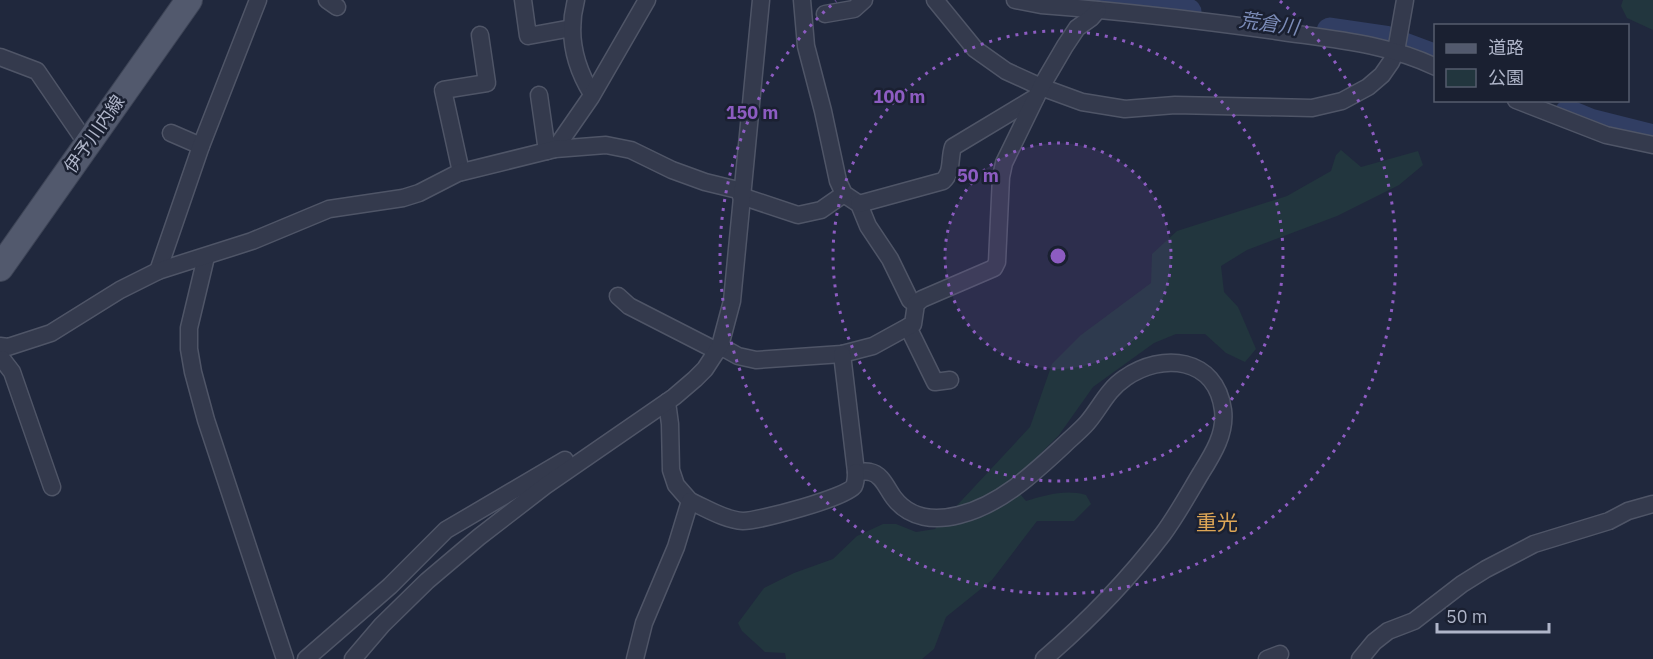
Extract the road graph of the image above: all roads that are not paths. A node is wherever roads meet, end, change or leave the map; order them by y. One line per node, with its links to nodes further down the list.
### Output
1 (189, 0): 25 (main road, 伊予川内線)
2 (258, 0): 27 (street)
3 (523, 0): 15 (street)
4 (576, 0): 15 (street)
5 (647, 0): 21 (street)
6 (761, 0): 30 (street)
7 (802, 0): 31 (street)
8 (864, 0): 14 (street)
9 (935, 0): 20 (street)
10 (1015, 0): 13 (street)
11 (1405, 0): 17 (street)
12 (1121, 6): 13 (street); 17 (street)
13 (1098, 10): 20 (street)
14 (825, 14)
15 (572, 28): 21 (street)
16 (480, 35): 29 (street)
17 (1396, 51): 19 (street); 20 (street)
18 (0, 57): 25 (street)
19 (1434, 66)
20 (1039, 92): 32 (street); 37 (street)
21 (592, 94): 28 (street)
22 (539, 96): 28 (street)
23 (1521, 102): 26 (street)
24 (171, 133): 27 (street)
25 (87, 144): 34 (main road, 伊予川内線)
26 (1653, 145)
27 (201, 146): 35 (street)
28 (551, 150): 29 (street); 30 (street)
29 (461, 172): 33 (street)
30 (742, 194): 31 (street); 39 (street)
31 (844, 194): 32 (street)
32 (859, 204): 37 (street)
33 (206, 257): 35 (street); 49 (street)
34 (0, 268)
35 (158, 271): 40 (street)
36 (618, 296): 39 (street)
37 (916, 304): 38 (street)
38 (908, 327): 41 (street); 42 (street)
39 (718, 348): 41 (street); 43 (street)
40 (2, 354): 46 (street)
41 (842, 354): 45 (street)
42 (950, 380)
43 (667, 402): 44 (street); 47 (street)
44 (600, 447): 50 (street); 51 (street)
45 (856, 472): 47 (street); 53 (street)
46 (52, 487)
47 (690, 501): 52 (street)
48 (1653, 504): 54 (street)
49 (285, 659)
50 (306, 659)
51 (353, 659)
52 (635, 659)
53 (1044, 659)
54 (1360, 659)

